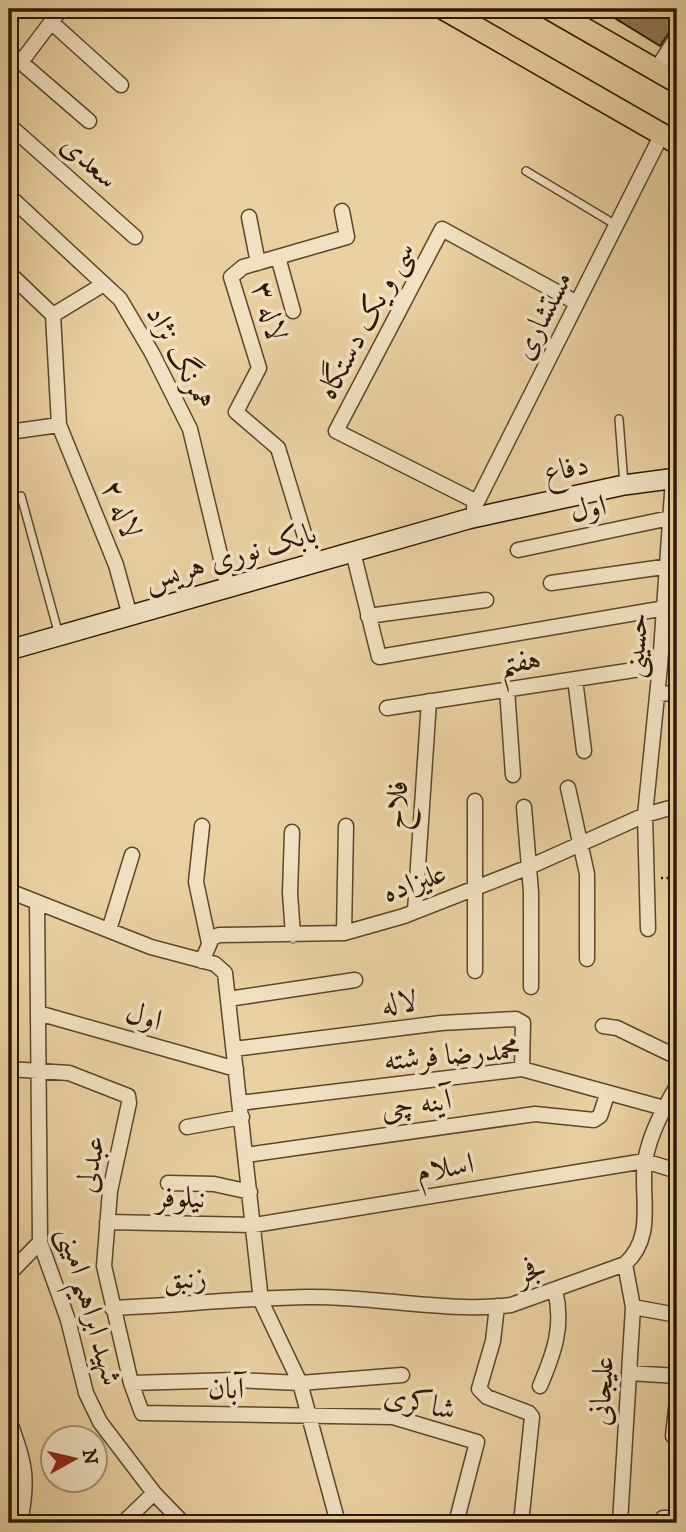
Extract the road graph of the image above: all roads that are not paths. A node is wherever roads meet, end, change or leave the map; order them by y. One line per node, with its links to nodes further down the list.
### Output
1 (61, 9): 4 (street)
2 (444, 9): 13 (main road)
3 (550, 9): 8 (main road)
4 (51, 22): 7 (street); 10 (street)
5 (677, 37): 8 (street)
6 (9, 52): 7 (street)
7 (21, 62): 11 (street)
8 (656, 70): 9 (main road)
9 (677, 82)
10 (121, 85)
11 (89, 121)
12 (9, 125): 19 (street, سعدی)
13 (670, 138): 18 (street, مستشاری)
14 (526, 171): 18 (lane)
15 (9, 197): 23 (street, همرنگ نژاد)
16 (342, 211): 20 (street, لاله ۳)
17 (249, 216): 21 (street)
18 (616, 225): 24 (street, مستشاری)
19 (135, 237)
20 (278, 257): 21 (street, لاله ۳); 25 (street)
21 (258, 263): 37 (street, لاله ۳)
22 (9, 273): 26 (street)
23 (104, 284): 26 (street); 40 (street, همرنگ نژاد)
24 (577, 303): 33 (street, مستشاری); 33 (street, سی و یک دستگاه)
25 (293, 311)
26 (53, 315): 28 (street, لاله ۲)
27 (619, 419): 31 (lane)
28 (59, 425): 29 (street); 43 (street, لاله ۲)
29 (9, 432)
30 (675, 478): 31 (main road, دفاع); 34 (street, حسینی)
31 (624, 485): 33 (main road, دفاع)
32 (21, 496): 45 (lane)
33 (473, 511): 36 (main road, بابک نوری هریس)
34 (670, 518): 35 (street, اول); 38 (street, حسینی)
35 (517, 550)
36 (353, 552): 37 (main road, بابک نوری هریس); 44 (street)
37 (313, 564): 40 (main road, بابک نوری هریس)
38 (672, 564): 39 (street); 42 (street, حسینی)
39 (551, 583)
40 (228, 588): 43 (main road, بابک نوری هریس)
41 (486, 600): 44 (street)
42 (671, 607): 44 (street); 47 (street, حسینی)
43 (130, 615): 45 (main road, بابک نوری هریس)
44 (368, 616)
45 (60, 636): 46 (main road, بابک نوری هریس)
46 (9, 650)
47 (660, 666): 48 (street, هفتم); 51 (street, حسینی)
48 (575, 679): 49 (street, هفتم); 54 (street)
49 (507, 690): 52 (street, هفتم); 55 (street)
50 (677, 692): 51 (street)
51 (657, 694): 60 (street, حسینی)
52 (429, 701): 53 (street, هفتم); 70 (street, فلاح)
53 (387, 708)
54 (584, 751)
55 (513, 775)
56 (568, 788): 64 (street)
57 (475, 801): 67 (street)
58 (524, 807): 66 (street)
59 (674, 807): 60 (street, علیزاده)
60 (645, 815): 64 (street, علیزاده); 71 (street)
61 (202, 826): 75 (street)
62 (346, 826): 73 (street)
63 (292, 832): 74 (street)
64 (582, 844): 66 (street, علیزاده); 76 (street)
65 (132, 855): 72 (street)
66 (529, 867): 67 (street, علیزاده); 80 (street)
67 (474, 888): 70 (street, علیزاده); 78 (street)
68 (9, 891): 69 (street)
69 (37, 902): 72 (street); 82 (street, شهید ابراهیم امینی)
70 (415, 911): 73 (street, علیزاده)
71 (648, 929)
72 (109, 930): 77 (street)
73 (344, 933): 74 (street, علیزاده)
74 (293, 935): 75 (street, علیزاده)
75 (209, 943): 77 (street)
76 (587, 959)
77 (209, 962): 81 (street)
78 (475, 971)
79 (355, 981): 81 (street)
80 (531, 987)
81 (228, 999): 84 (street)
82 (38, 1013): 87 (street, اول); 89 (street, شهید ابراهیم امینی)
83 (603, 1026): 85 (street)
84 (234, 1049): 87 (street); 88 (street, لاله)
85 (677, 1057)
86 (9, 1069): 89 (street)
87 (236, 1069): 93 (street)
88 (522, 1069): 91 (street, محمدرضا فرشته); 93 (street, محمدرضا فرشته)
89 (39, 1070): 100 (street, عبدلی); 102 (street, شهید ابراهیم امینی)
90 (677, 1086): 92 (street)
91 (607, 1095): 92 (street, محمدرضا فرشته); 95 (street, آینه چی)
92 (664, 1108): 96 (street)
93 (241, 1110): 94 (street, محمدرضا فرشته); 95 (street)
94 (187, 1127)
95 (246, 1155): 99 (street)
96 (645, 1161): 97 (street); 101 (street, اسلام); 103 (street)
97 (677, 1171)
98 (168, 1183): 99 (street)
99 (250, 1192): 101 (street)
100 (107, 1222): 101 (street, نیلوفر); 109 (street, عبدلی)
101 (254, 1225): 106 (street)
102 (40, 1242): 104 (street); 122 (street, شهید ابراهیم امینی)
103 (625, 1264): 105 (street, فجر); 108 (street, علیجانی)
104 (9, 1274)
105 (555, 1290): 107 (street, فجر); 116 (street)
106 (261, 1301): 107 (street, فجر); 109 (street, زنبق); 115 (street)
107 (497, 1306): 128 (street)
108 (633, 1307): 110 (street); 111 (street, علیجانی)
109 (112, 1308): 114 (street, عبدلی)
110 (677, 1315)
111 (629, 1373): 113 (street); 129 (street, علیجانی)
112 (401, 1375): 115 (street)
113 (677, 1376)
114 (131, 1383): 115 (street); 118 (street, عبدلی)
115 (300, 1383): 119 (street)
116 (541, 1386)
117 (677, 1400): 121 (street)
118 (142, 1413): 119 (street, آبان)
119 (309, 1415): 126 (street); 127 (street, شاکری)
120 (9, 1420): 123 (street)
121 (673, 1436)
122 (154, 1493): 124 (street); 125 (street, شهید ابراهیم امینی)
123 (20, 1523)
124 (123, 1523)
125 (183, 1523)
126 (338, 1523)
127 (456, 1523)
128 (520, 1523)
129 (620, 1523)

